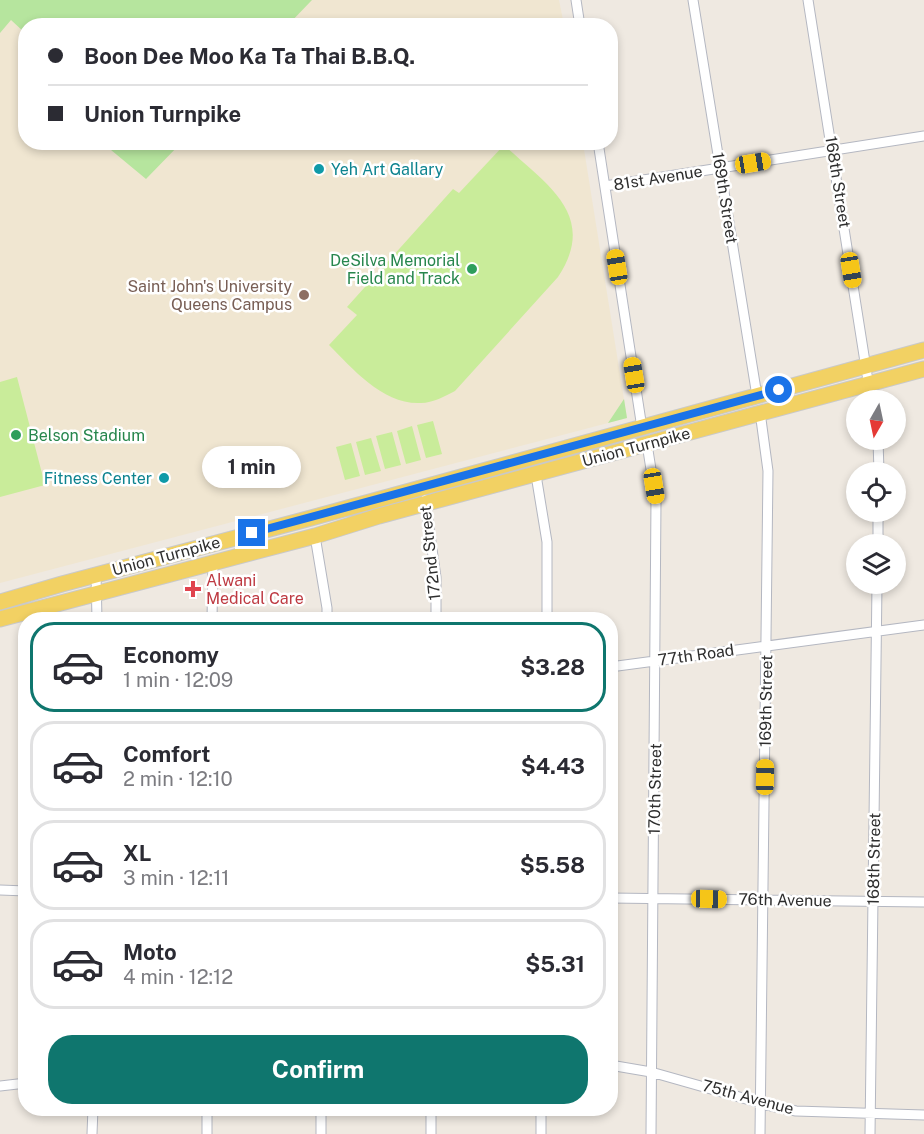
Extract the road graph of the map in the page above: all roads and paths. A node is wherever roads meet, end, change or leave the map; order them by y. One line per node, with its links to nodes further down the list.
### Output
1 (576, 0): 4 (street)
2 (693, 0): 8 (street, 169th Street)
3 (808, 0): 7 (street, 168th Street)
4 (579, 18)
5 (924, 136): 7 (street, 81st Avenue)
6 (599, 150): 9 (street)
7 (833, 150): 8 (street, 81st Avenue); 11 (street, 168th Street)
8 (720, 169): 9 (street, 81st Avenue); 15 (street, 169th Street)
9 (604, 186): 17 (street)
10 (924, 350): 11 (main road, Union Turnpike)
11 (866, 366): 13 (street, 168th Street); 15 (main road, Union Turnpike)
12 (924, 369): 13 (main road, Union Turnpike)
13 (869, 383): 14 (street, 168th Street); 16 (main road, Union Turnpike)
14 (870, 390)
15 (757, 396): 17 (main road, Union Turnpike)
16 (760, 412): 18 (main road, Union Turnpike); 38 (street, 169th Street)
17 (642, 428): 20 (main road, Union Turnpike)
18 (647, 444): 19 (main road, Union Turnpike); 39 (street, 170th Street)
19 (536, 475): 21 (main road, Union Turnpike); 33 (street)
20 (422, 487): 21 (street, 172nd Street); 24 (main road, Union Turnpike)
21 (426, 504): 22 (main road, Union Turnpike); 32 (street, 172nd Street)
22 (315, 536): 23 (main road, Union Turnpike); 31 (street)
23 (213, 563): 25 (main road, Union Turnpike); 30 (street)
24 (96, 574): 25 (street); 27 (main road, Union Turnpike)
25 (97, 593): 28 (main road, Union Turnpike); 29 (street)
26 (877, 594): 37 (street, 168th Street)
27 (0, 602)
28 (26, 612)
29 (97, 612)
30 (212, 612)
31 (327, 612)
32 (436, 612)
33 (547, 612)
34 (18, 614): 35 (main road, Union Turnpike)
35 (0, 619)
36 (924, 625): 37 (street, 77th Road)
37 (877, 631): 38 (street, 77th Road); 46 (street, 168th Street)
38 (766, 646): 39 (street, 77th Road); 45 (street, 169th Street)
39 (656, 661): 40 (street, 77th Road); 44 (street, 170th Street)
40 (618, 666)
41 (0, 890): 42 (street)
42 (18, 891)
43 (618, 898): 44 (street, 76th Avenue)
44 (653, 898): 45 (street, 76th Avenue); 49 (street, 170th Street)
45 (763, 900): 46 (street, 76th Avenue); 52 (street, 169th Street)
46 (873, 901): 47 (street, 76th Avenue); 53 (street, 168th Street)
47 (924, 902)
48 (618, 1066): 49 (street, 75th Avenue)
49 (651, 1072): 52 (street, 75th Avenue); 65 (street, 170th Street)
50 (18, 1084): 51 (street)
51 (0, 1086)
52 (760, 1102): 53 (street, 75th Avenue); 66 (street, 169th Street)
53 (870, 1113): 54 (street, 75th Avenue); 67 (street, 168th Street)
54 (924, 1115)
55 (93, 1116): 60 (street)
56 (207, 1116): 61 (street)
57 (321, 1116): 62 (street)
58 (431, 1116): 63 (street)
59 (541, 1116): 64 (street)
60 (92, 1134)
61 (207, 1134)
62 (321, 1134)
63 (431, 1134)
64 (541, 1134)
65 (651, 1134)
66 (760, 1134)
67 (870, 1134)

